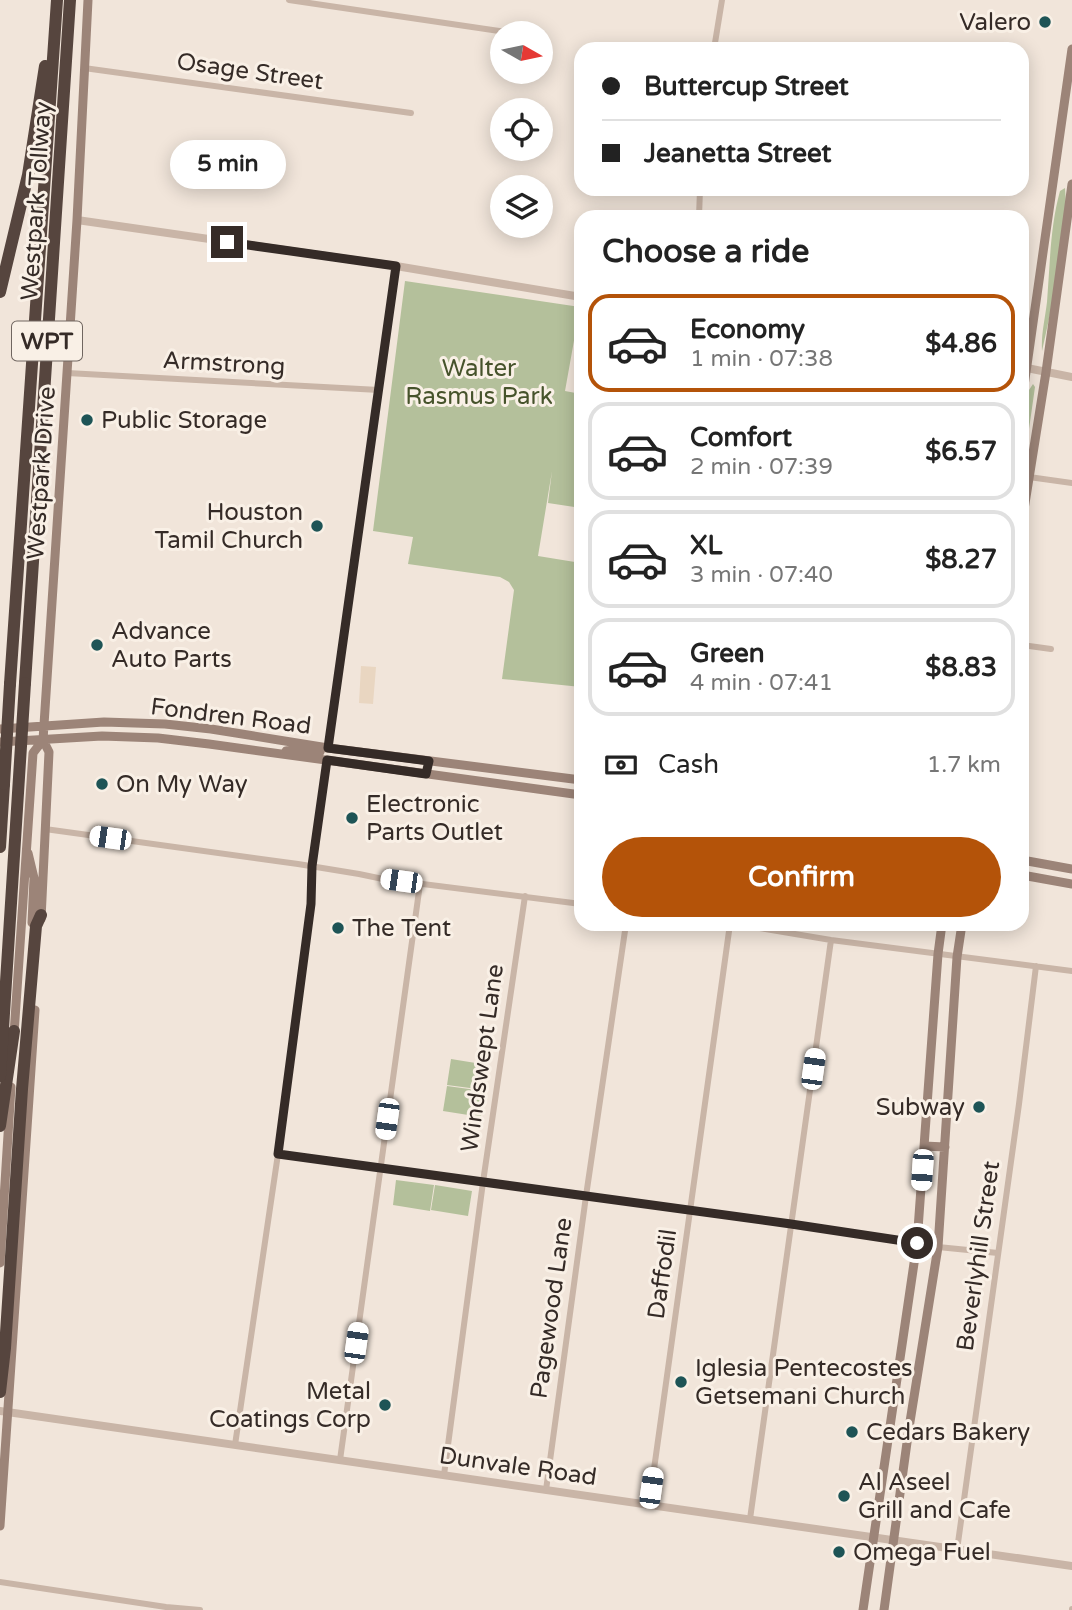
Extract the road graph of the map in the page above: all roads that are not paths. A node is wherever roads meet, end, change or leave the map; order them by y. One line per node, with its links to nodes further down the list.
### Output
1 (56, 0): 14 (highway); 46 (highway, Westpark Tollway / WPT, bridge)
2 (70, 0): 69 (highway, Westpark Tollway / WPT, bridge)
3 (88, 0): 9 (main road, Westpark Drive)
4 (289, 0): 6 (street)
5 (722, 0): 7 (street)
6 (490, 30)
7 (715, 42)
8 (1072, 49): 16 (main road)
9 (84, 68): 10 (street, Osage Street); 12 (main road, Westpark Drive)
10 (411, 113)
11 (1072, 184): 18 (main road)
12 (77, 220): 13 (street); 19 (main road, Westpark Drive)
13 (396, 266): 15 (street); 21 (street)
14 (0, 292)
15 (574, 295)
16 (1029, 334)
17 (1029, 368): 18 (street)
18 (1046, 372): 20 (street); 22 (main road)
19 (67, 373): 21 (street, Armstrong); 27 (main road, Westpark Drive)
20 (1072, 377)
21 (379, 390): 34 (street)
22 (1029, 477): 23 (street)
23 (1072, 483)
24 (1029, 646): 25 (street)
25 (1051, 649)
26 (123, 722): 27 (main road, Fondren Road); 29 (main road, Fondren Road); 30 (main road)
27 (44, 726): 28 (main road, Fondren Road); 31 (main road, Westpark Drive)
28 (0, 729)
29 (211, 729): 33 (main road); 34 (main road, Fondren Road)
30 (121, 737): 31 (main road, Fondren Road); 33 (main road, Fondren Road)
31 (43, 740): 32 (main road, Fondren Road); 44 (main road, Westpark Drive); 45 (main road, Westpark Drive)
32 (0, 742)
33 (209, 744): 35 (main road, Fondren Road)
34 (328, 748): 35 (main road); 36 (main road, Fondren Road)
35 (275, 753): 37 (main road, Fondren Road)
36 (390, 755): 37 (main road); 38 (main road, Fondren Road)
37 (327, 760): 40 (main road, Fondren Road); 48 (street)
38 (429, 761): 39 (main road, Fondren Road); 40 (main road)
39 (519, 773): 41 (main road, Fondren Road); 42 (main road)
40 (426, 774): 42 (main road, Fondren Road)
41 (574, 779)
42 (516, 787): 43 (main road, Fondren Road)
43 (574, 794)
44 (45, 829): 48 (street); 55 (main road, Westpark Drive)
45 (26, 844): 55 (main road); 66 (main road, Westpark Drive)
46 (0, 847)
47 (1029, 861): 49 (main road)
48 (312, 866): 51 (street); 73 (street)
49 (1072, 869)
50 (1029, 876): 52 (main road)
51 (420, 884): 53 (street); 74 (street)
52 (1072, 884)
53 (525, 896): 54 (street); 75 (street, Windswept Lane)
54 (574, 903)
55 (39, 923): 85 (highway); 86 (main road, Westpark Drive)
56 (625, 931): 76 (street, Pagewood Lane)
57 (732, 931): 77 (street, Daffodil)
58 (776, 931): 61 (street)
59 (941, 931): 62 (main road)
60 (961, 931): 63 (main road)
61 (831, 940): 62 (street); 78 (street)
62 (937, 954): 63 (street); 67 (main road)
63 (957, 957): 64 (street); 68 (main road)
64 (1036, 967): 65 (street); 81 (street, Beverlyhill Street)
65 (1072, 971)
66 (15, 1031): 70 (highway); 82 (main road, Westpark Drive)
67 (931, 1050): 68 (main road); 71 (main road)
68 (950, 1051): 72 (main road)
69 (0, 1076)
70 (0, 1126)
71 (924, 1146): 72 (main road); 79 (main road)
72 (945, 1147): 80 (main road)
73 (278, 1154): 74 (street); 89 (street)
74 (380, 1168): 75 (street); 90 (street)
75 (483, 1182): 76 (street); 91 (street, Windswept Lane)
76 (586, 1196): 77 (street); 92 (street, Pagewood Lane)
77 (690, 1211): 78 (street); 93 (street, Daffodil)
78 (791, 1224): 79 (street); 94 (street)
79 (917, 1243): 80 (street); 83 (main road)
80 (938, 1247): 81 (street); 84 (main road)
81 (998, 1252): 98 (street, Beverlyhill Street)
82 (0, 1263)
83 (904, 1338): 84 (main road); 87 (main road)
84 (923, 1340): 88 (main road)
85 (0, 1392)
86 (4, 1412): 89 (street, Dunvale Road); 95 (main road, Westpark Drive)
87 (888, 1435): 88 (main road); 96 (main road)
88 (907, 1439): 97 (main road)
89 (235, 1444): 90 (street, Dunvale Road)
90 (340, 1460): 91 (street, Dunvale Road)
91 (444, 1475): 92 (street, Dunvale Road)
92 (546, 1490): 93 (street, Dunvale Road)
93 (649, 1505): 94 (street, Dunvale Road)
94 (750, 1519): 96 (street, Dunvale Road)
95 (0, 1526)
96 (875, 1538): 97 (street, Dunvale Road); 102 (main road)
97 (894, 1541): 98 (street, Dunvale Road); 103 (main road)
98 (957, 1550): 99 (street, Dunvale Road)
99 (1072, 1566)
100 (0, 1582): 101 (street)
101 (200, 1610)
102 (863, 1610)
103 (884, 1610)

